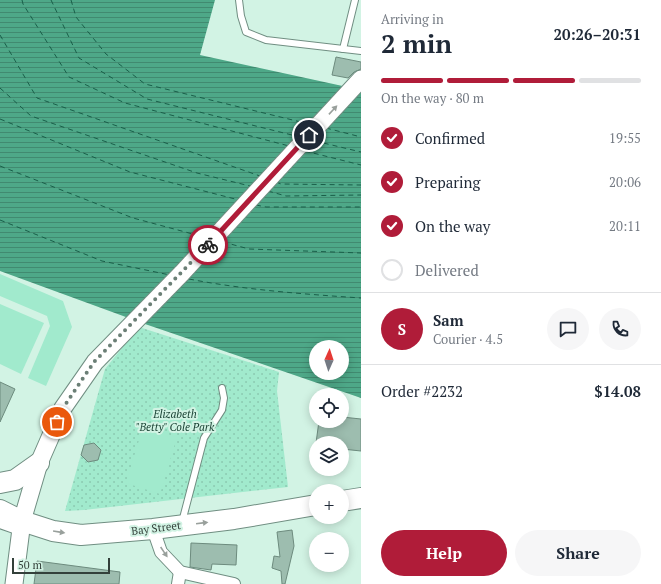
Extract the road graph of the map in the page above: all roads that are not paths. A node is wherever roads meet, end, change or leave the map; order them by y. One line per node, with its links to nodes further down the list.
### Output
1 (239, 0): 3 (lane)
2 (355, 0): 3 (lane)
3 (343, 49): 4 (lane)
4 (361, 51)
5 (361, 79): 7 (main road, one-way to 5)
6 (222, 388): 15 (lane)
7 (38, 463): 8 (highway); 14 (main road)
8 (0, 483)
9 (361, 498): 10 (highway)
10 (349, 500)
11 (309, 506): 15 (highway, Bay Street, one-way to 11)
12 (0, 510): 14 (highway, Bay Street)
13 (0, 522): 14 (street)
14 (21, 525): 16 (highway, Bay Street, one-way to 16); 18 (main road)
15 (181, 525): 16 (highway, Bay Street)
16 (153, 529): 17 (street, one-way to 17)
17 (180, 572): 19 (street); 20 (street)
18 (14, 584)
19 (178, 584)
20 (234, 584)

